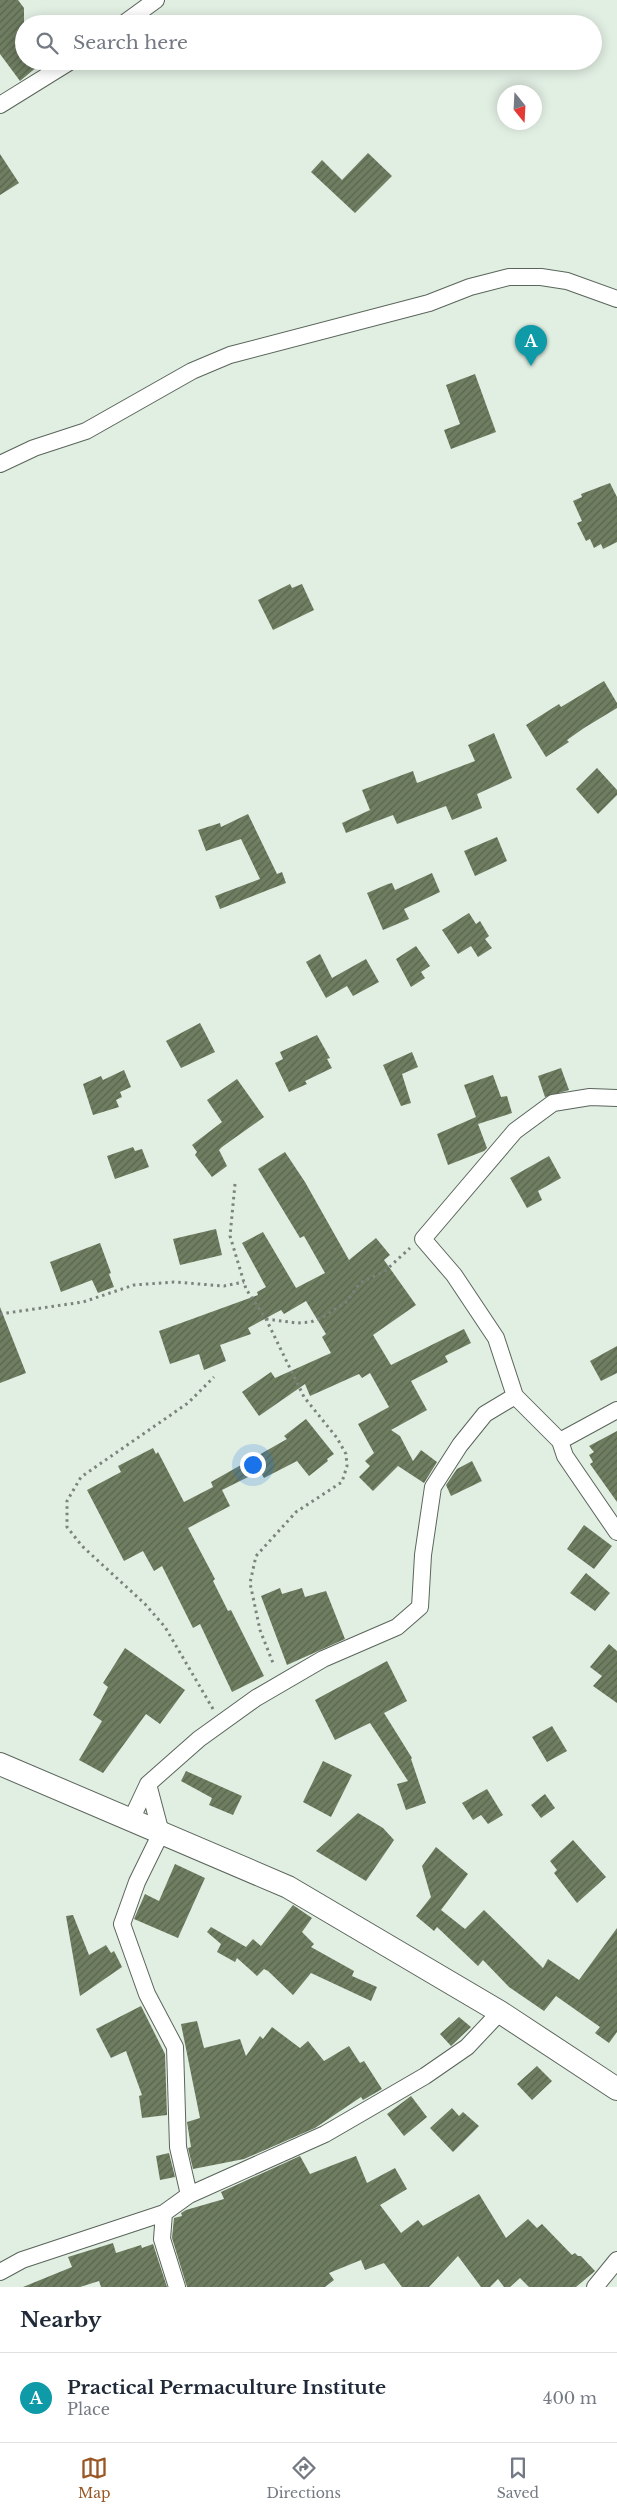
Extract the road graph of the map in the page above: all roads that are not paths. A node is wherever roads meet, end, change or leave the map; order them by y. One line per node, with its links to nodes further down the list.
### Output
1 (156, 0): 2 (street)
2 (135, 15)
3 (56, 70): 4 (street)
4 (0, 105)
5 (617, 299): 6 (street)
6 (0, 464)
7 (617, 1098): 8 (street)
8 (515, 1396): 10 (street); 13 (street)
9 (617, 1410): 10 (street)
10 (560, 1441): 11 (street)
11 (617, 1532)
12 (0, 1764): 14 (main road)
13 (148, 1784): 14 (street); 15 (street)
14 (131, 1820): 15 (main road)
15 (161, 1833): 16 (main road); 18 (street)
16 (500, 2012): 17 (main road); 18 (street)
17 (617, 2089)
18 (189, 2195): 19 (street)
19 (164, 2213): 21 (street); 22 (street)
20 (617, 2260): 23 (street)
21 (0, 2272)
22 (177, 2287)
23 (595, 2287)

